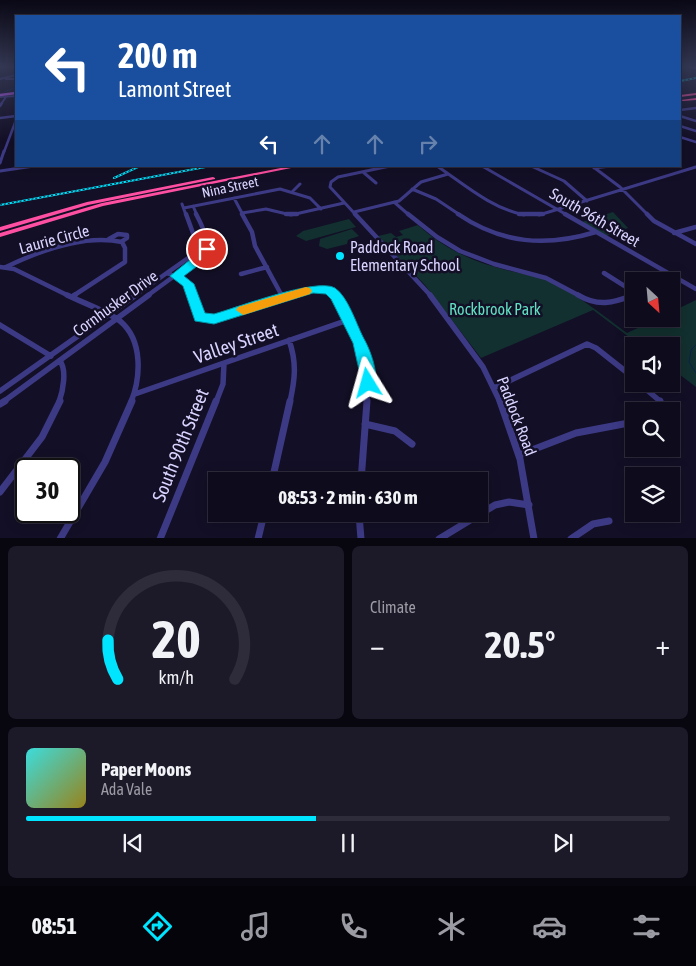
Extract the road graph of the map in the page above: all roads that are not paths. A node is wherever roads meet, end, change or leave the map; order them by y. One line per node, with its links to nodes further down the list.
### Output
1 (15, 94): 3 (main road)
2 (15, 94): 4 (street)
3 (0, 95): 4 (street)
4 (6, 97): 7 (street)
5 (696, 97): 6 (highway)
6 (681, 98)
7 (0, 106)
8 (681, 110): 9 (street)
9 (696, 110)
10 (681, 116): 13 (street)
11 (0, 118): 12 (street)
12 (15, 118)
13 (691, 120): 15 (street); 16 (street)
14 (15, 121): 20 (street)
15 (696, 121)
16 (681, 122)
17 (681, 126): 18 (street)
18 (696, 131)
19 (681, 137): 22 (street)
20 (9, 138): 21 (street); 23 (street)
21 (15, 138)
22 (696, 142)
23 (0, 163)
24 (28, 167): 33 (street)
25 (270, 167): 52 (highway)
26 (294, 167): 55 (highway)
27 (386, 167): 34 (street, Paddock Road)
28 (438, 167): 35 (street)
29 (484, 167): 48 (street, South 96th Street)
30 (533, 167): 42 (street)
31 (593, 167): 39 (street)
32 (696, 167): 39 (street)
33 (0, 172)
34 (363, 172): 36 (street); 44 (street, Paddock Road)
35 (448, 174): 38 (street); 48 (street)
36 (376, 183)
37 (300, 184): 40 (street)
38 (412, 189): 43 (street); 53 (street)
39 (623, 190): 42 (street); 54 (street)
40 (292, 192): 41 (street, Nina Street); 47 (street)
41 (234, 198): 46 (street, Nina Street); 50 (street)
42 (588, 201): 48 (street)
43 (394, 202): 49 (street); 72 (street)
44 (344, 203): 47 (street); 49 (street, Paddock Road)
45 (183, 206): 46 (street, Nina Street); 64 (street, Cornhusker Drive)
46 (193, 206): 66 (street, Cornhusker Drive)
47 (321, 208): 50 (street)
48 (557, 210): 53 (street, South 96th Street)
49 (354, 212): 82 (street, Paddock Road)
50 (242, 213): 61 (street)
51 (696, 227): 54 (street)
52 (0, 229)
53 (596, 232): 63 (street, South 96th Street)
54 (674, 233): 58 (street)
55 (0, 236)
56 (109, 239): 57 (street, Laurie Circle); 57 (street, Laurie Circle); 60 (street, Laurie Circle)
57 (121, 242): 70 (street)
58 (696, 244)
59 (0, 267): 60 (street)
60 (6, 267): 70 (street)
61 (267, 267): 65 (street); 71 (street)
62 (604, 272): 68 (street)
63 (665, 272)
64 (168, 273): 66 (street); 73 (street, Cornhusker Drive)
65 (241, 274)
66 (176, 276): 71 (street); 74 (street, Cornhusker Drive)
67 (680, 281): 69 (street, South 96th Street)
68 (625, 287)
69 (696, 289)
70 (72, 297): 73 (street)
71 (284, 298): 75 (street)
72 (625, 298)
73 (108, 316): 74 (street); 78 (street, Cornhusker Drive)
74 (116, 320): 79 (street, Cornhusker Drive); 85 (street)
75 (348, 320): 77 (street, Valley Street); 88 (street)
76 (0, 325): 78 (street)
77 (289, 340): 80 (street, Valley Street); 92 (street)
78 (51, 356): 83 (street, Cornhusker Drive)
79 (60, 361): 87 (street, Cornhusker Drive); 94 (street)
80 (224, 363): 85 (street, Valley Street); 100 (street, South 90th Street)
81 (625, 371): 82 (street)
82 (494, 388): 91 (street, Paddock Road)
83 (0, 391)
84 (649, 392): 86 (street)
85 (135, 394): 99 (street)
86 (660, 402)
87 (0, 404)
88 (365, 424): 90 (street); 93 (street)
89 (625, 424): 91 (street)
90 (412, 444)
91 (519, 455): 95 (street, Paddock Road)
92 (274, 472)
93 (362, 472)
94 (0, 492)
95 (529, 506): 103 (street); 104 (street, Paddock Road)
96 (609, 521): 105 (street)
97 (262, 522): 101 (street)
98 (360, 522): 102 (street)
99 (60, 538)
100 (160, 538)
101 (258, 538)
102 (361, 538)
103 (439, 538)
104 (534, 538)
105 (571, 538)

